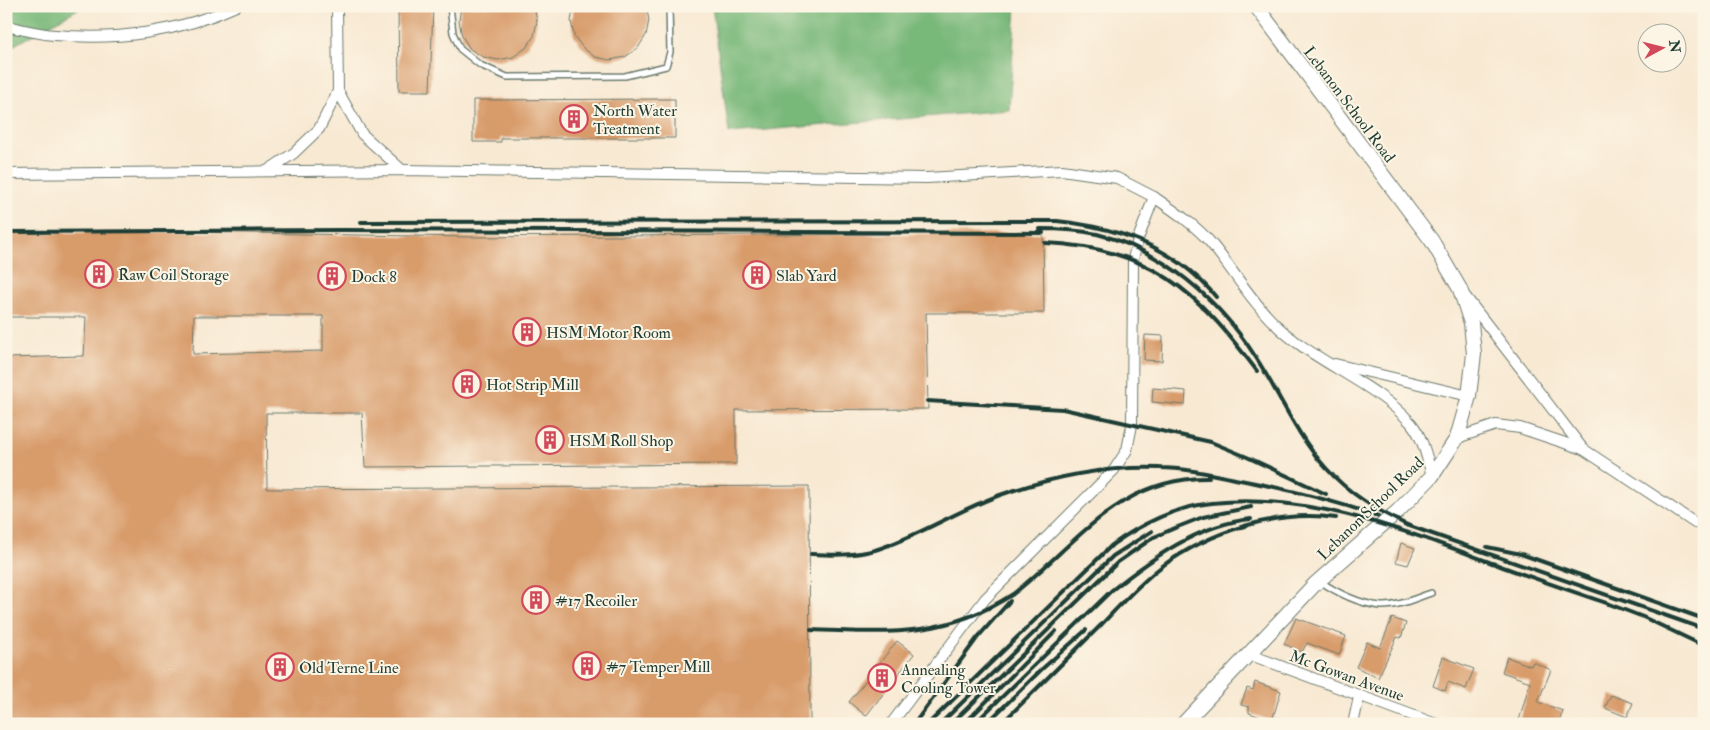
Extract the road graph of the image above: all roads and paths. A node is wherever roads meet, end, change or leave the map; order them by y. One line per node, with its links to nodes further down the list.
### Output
1 (236, 6): 6 (street)
2 (337, 6): 7 (street)
3 (450, 6): 4 (lane)
4 (669, 6)
5 (1256, 6): 12 (street, Lebanon School Road)
6 (6, 26)
7 (338, 91): 8 (street); 9 (street)
8 (402, 170): 9 (street); 11 (street)
9 (266, 172): 10 (street)
10 (6, 174)
11 (1154, 197): 13 (street); 23 (street)
12 (1460, 290): 14 (street, Lebanon School Road); 16 (street)
13 (1324, 361): 14 (street); 17 (street)
14 (1469, 396): 15 (street, Lebanon School Road)
15 (1457, 438): 16 (street); 17 (street, Lebanon School Road)
16 (1583, 449): 18 (street)
17 (1432, 476): 19 (street, Lebanon School Road)
18 (1704, 525)
19 (1320, 580): 20 (lane); 21 (street, Lebanon School Road)
20 (1431, 593)
21 (1248, 654): 22 (street, Mc Gowan Avenue); 24 (street, Lebanon School Road)
22 (1359, 697): 25 (street); 26 (street, Mc Gowan Avenue)
23 (891, 724)
24 (1183, 724)
25 (1353, 724)
26 (1436, 724)

